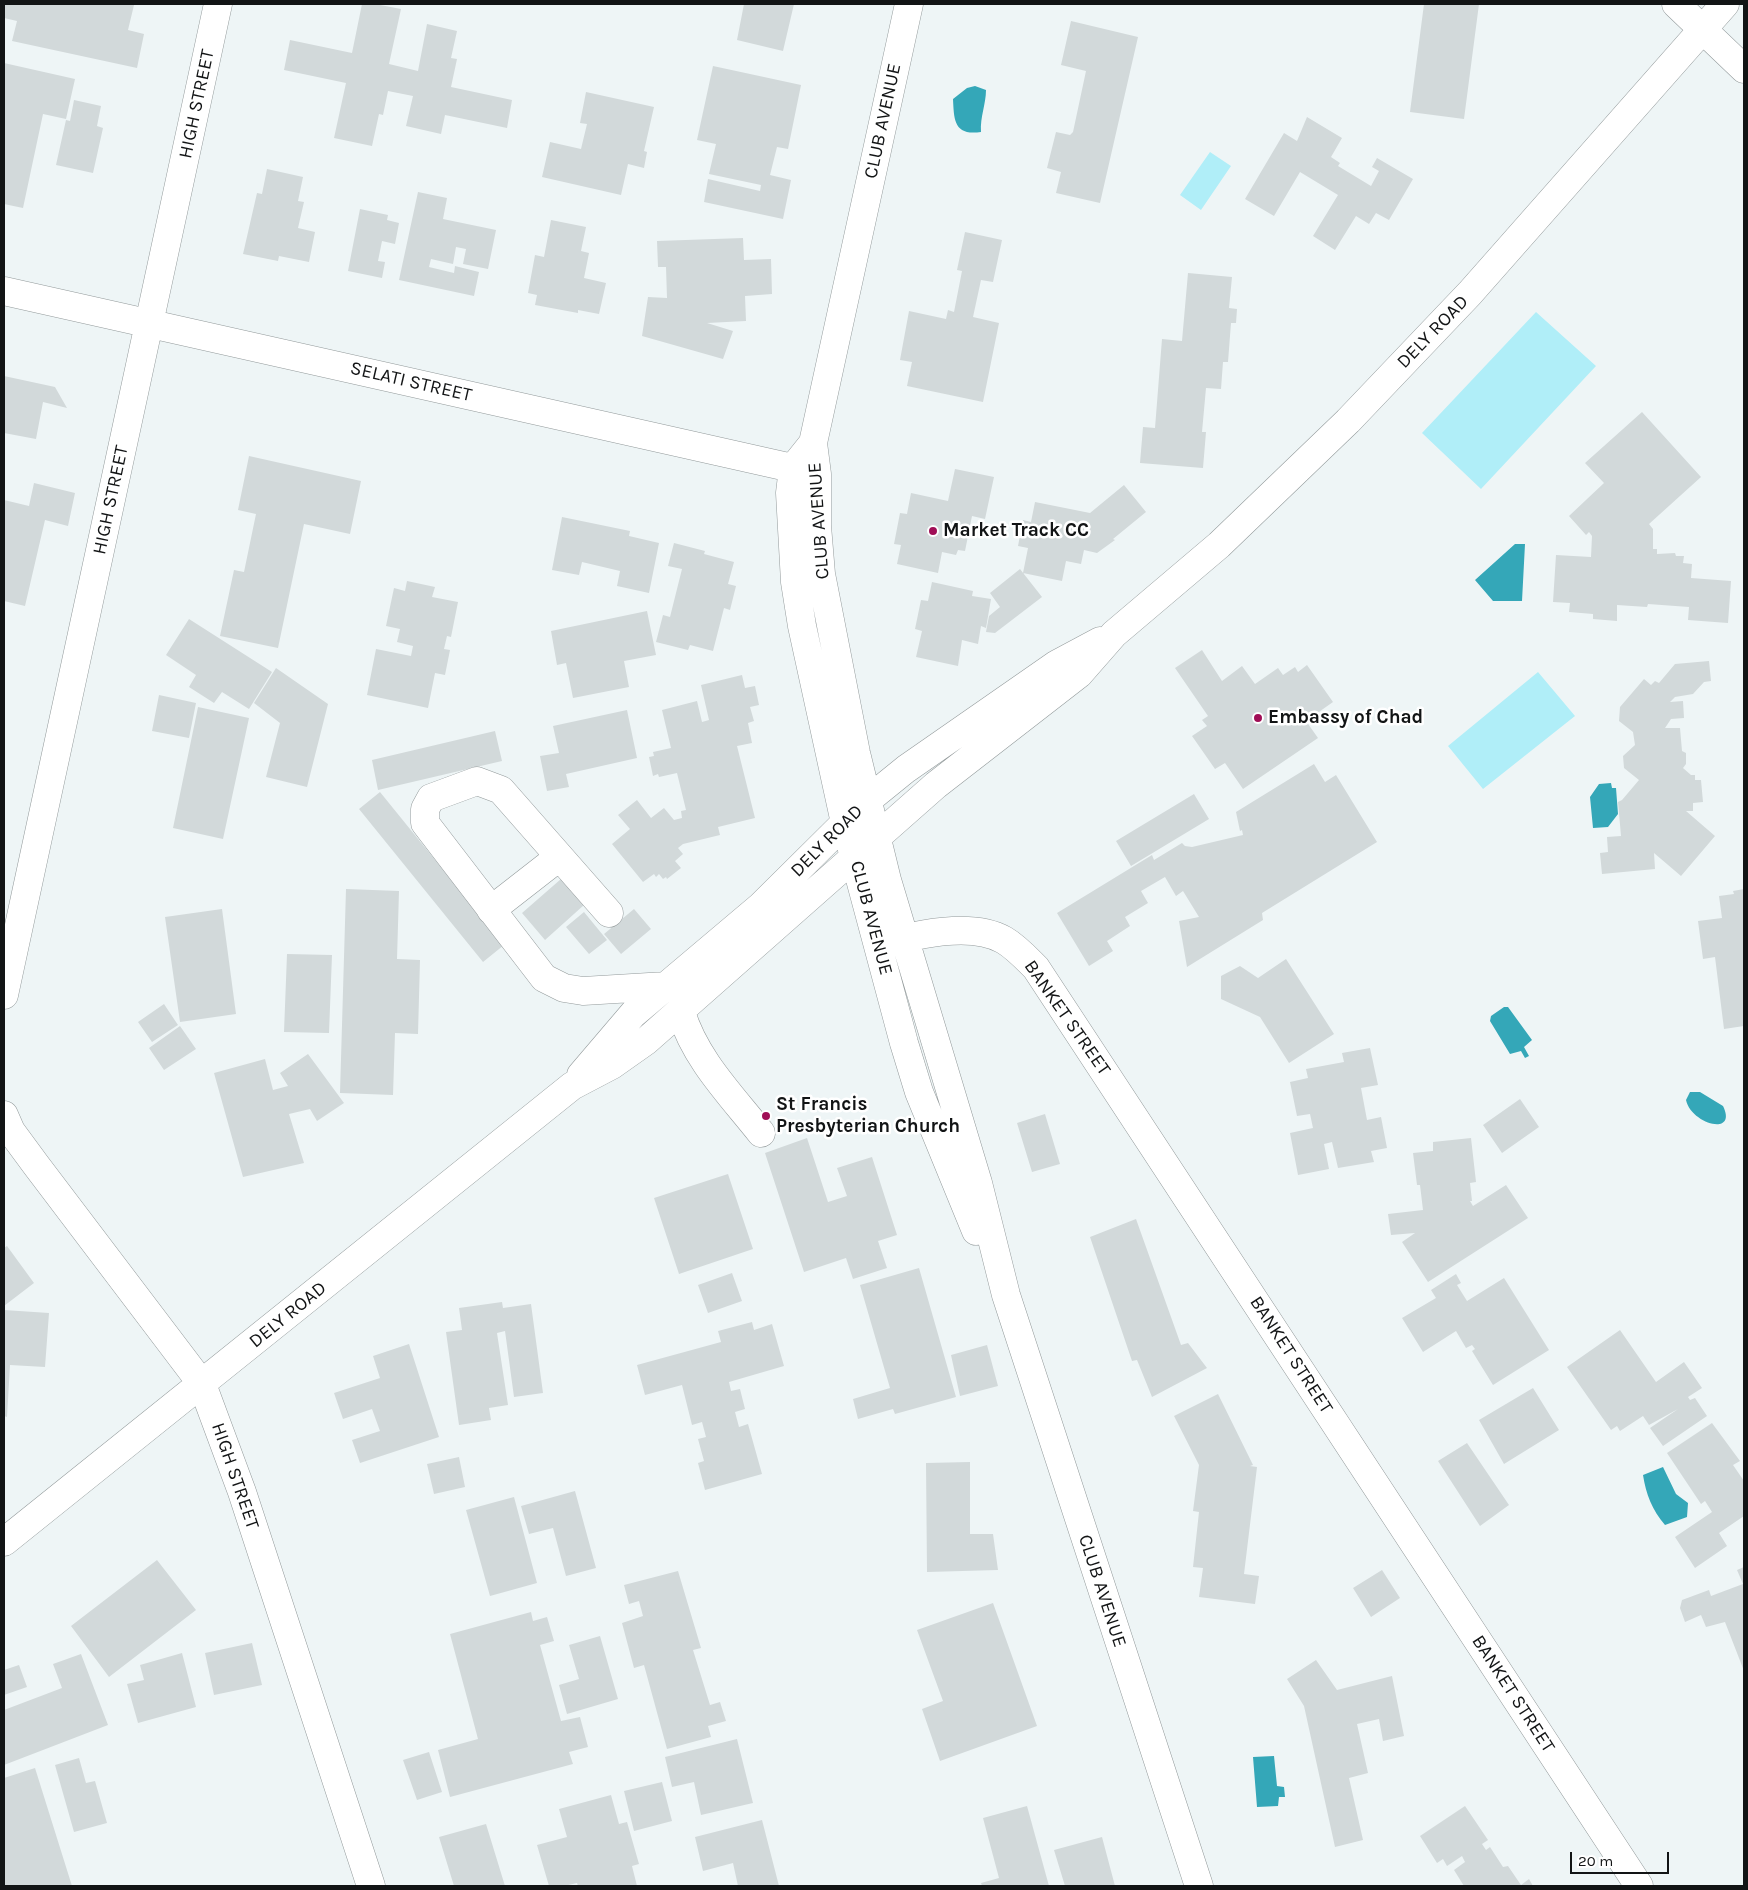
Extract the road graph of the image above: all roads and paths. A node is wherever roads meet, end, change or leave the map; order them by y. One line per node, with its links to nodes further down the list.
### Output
1 (218, 4): 8 (street, HIGH STREET)
2 (909, 4): 9 (street, CLUB AVENUE)
3 (1676, 4): 5 (street)
4 (1725, 4): 5 (street, DELY ROAD)
5 (1702, 29): 6 (street); 10 (street, DELY ROAD)
6 (1744, 69)
7 (4, 291): 8 (street, SELATI STREET)
8 (149, 323): 9 (street, SELATI STREET); 20 (street, HIGH STREET)
9 (805, 471): 11 (street, CLUB AVENUE); 12 (street, CLUB AVENUE)
10 (1114, 634): 11 (street, DELY ROAD); 13 (street, DELY ROAD)
11 (869, 799): 12 (street, DELY ROAD); 13 (street, CLUB AVENUE)
12 (845, 823): 14 (street, CLUB AVENUE); 19 (street, DELY ROAD)
13 (878, 836): 14 (street, DELY ROAD); 18 (street, CLUB AVENUE)
14 (854, 856): 18 (street, CLUB AVENUE); 21 (street, DELY ROAD)
15 (560, 857): 16 (street); 16 (street); 17 (street)
16 (492, 910): 19 (street)
17 (609, 913)
18 (891, 941): 28 (street, CLUB AVENUE); 29 (street, BANKET STREET)
19 (666, 986): 22 (street, DELY ROAD)
20 (4, 995)
21 (681, 1012): 22 (street, DELY ROAD); 24 (street)
22 (572, 1086): 25 (street, DELY ROAD)
23 (4, 1115): 25 (street, HIGH STREET)
24 (761, 1133)
25 (202, 1384): 26 (street, DELY ROAD); 27 (street, HIGH STREET)
26 (4, 1542)
27 (371, 1886)
28 (1199, 1886)
29 (1639, 1886)

